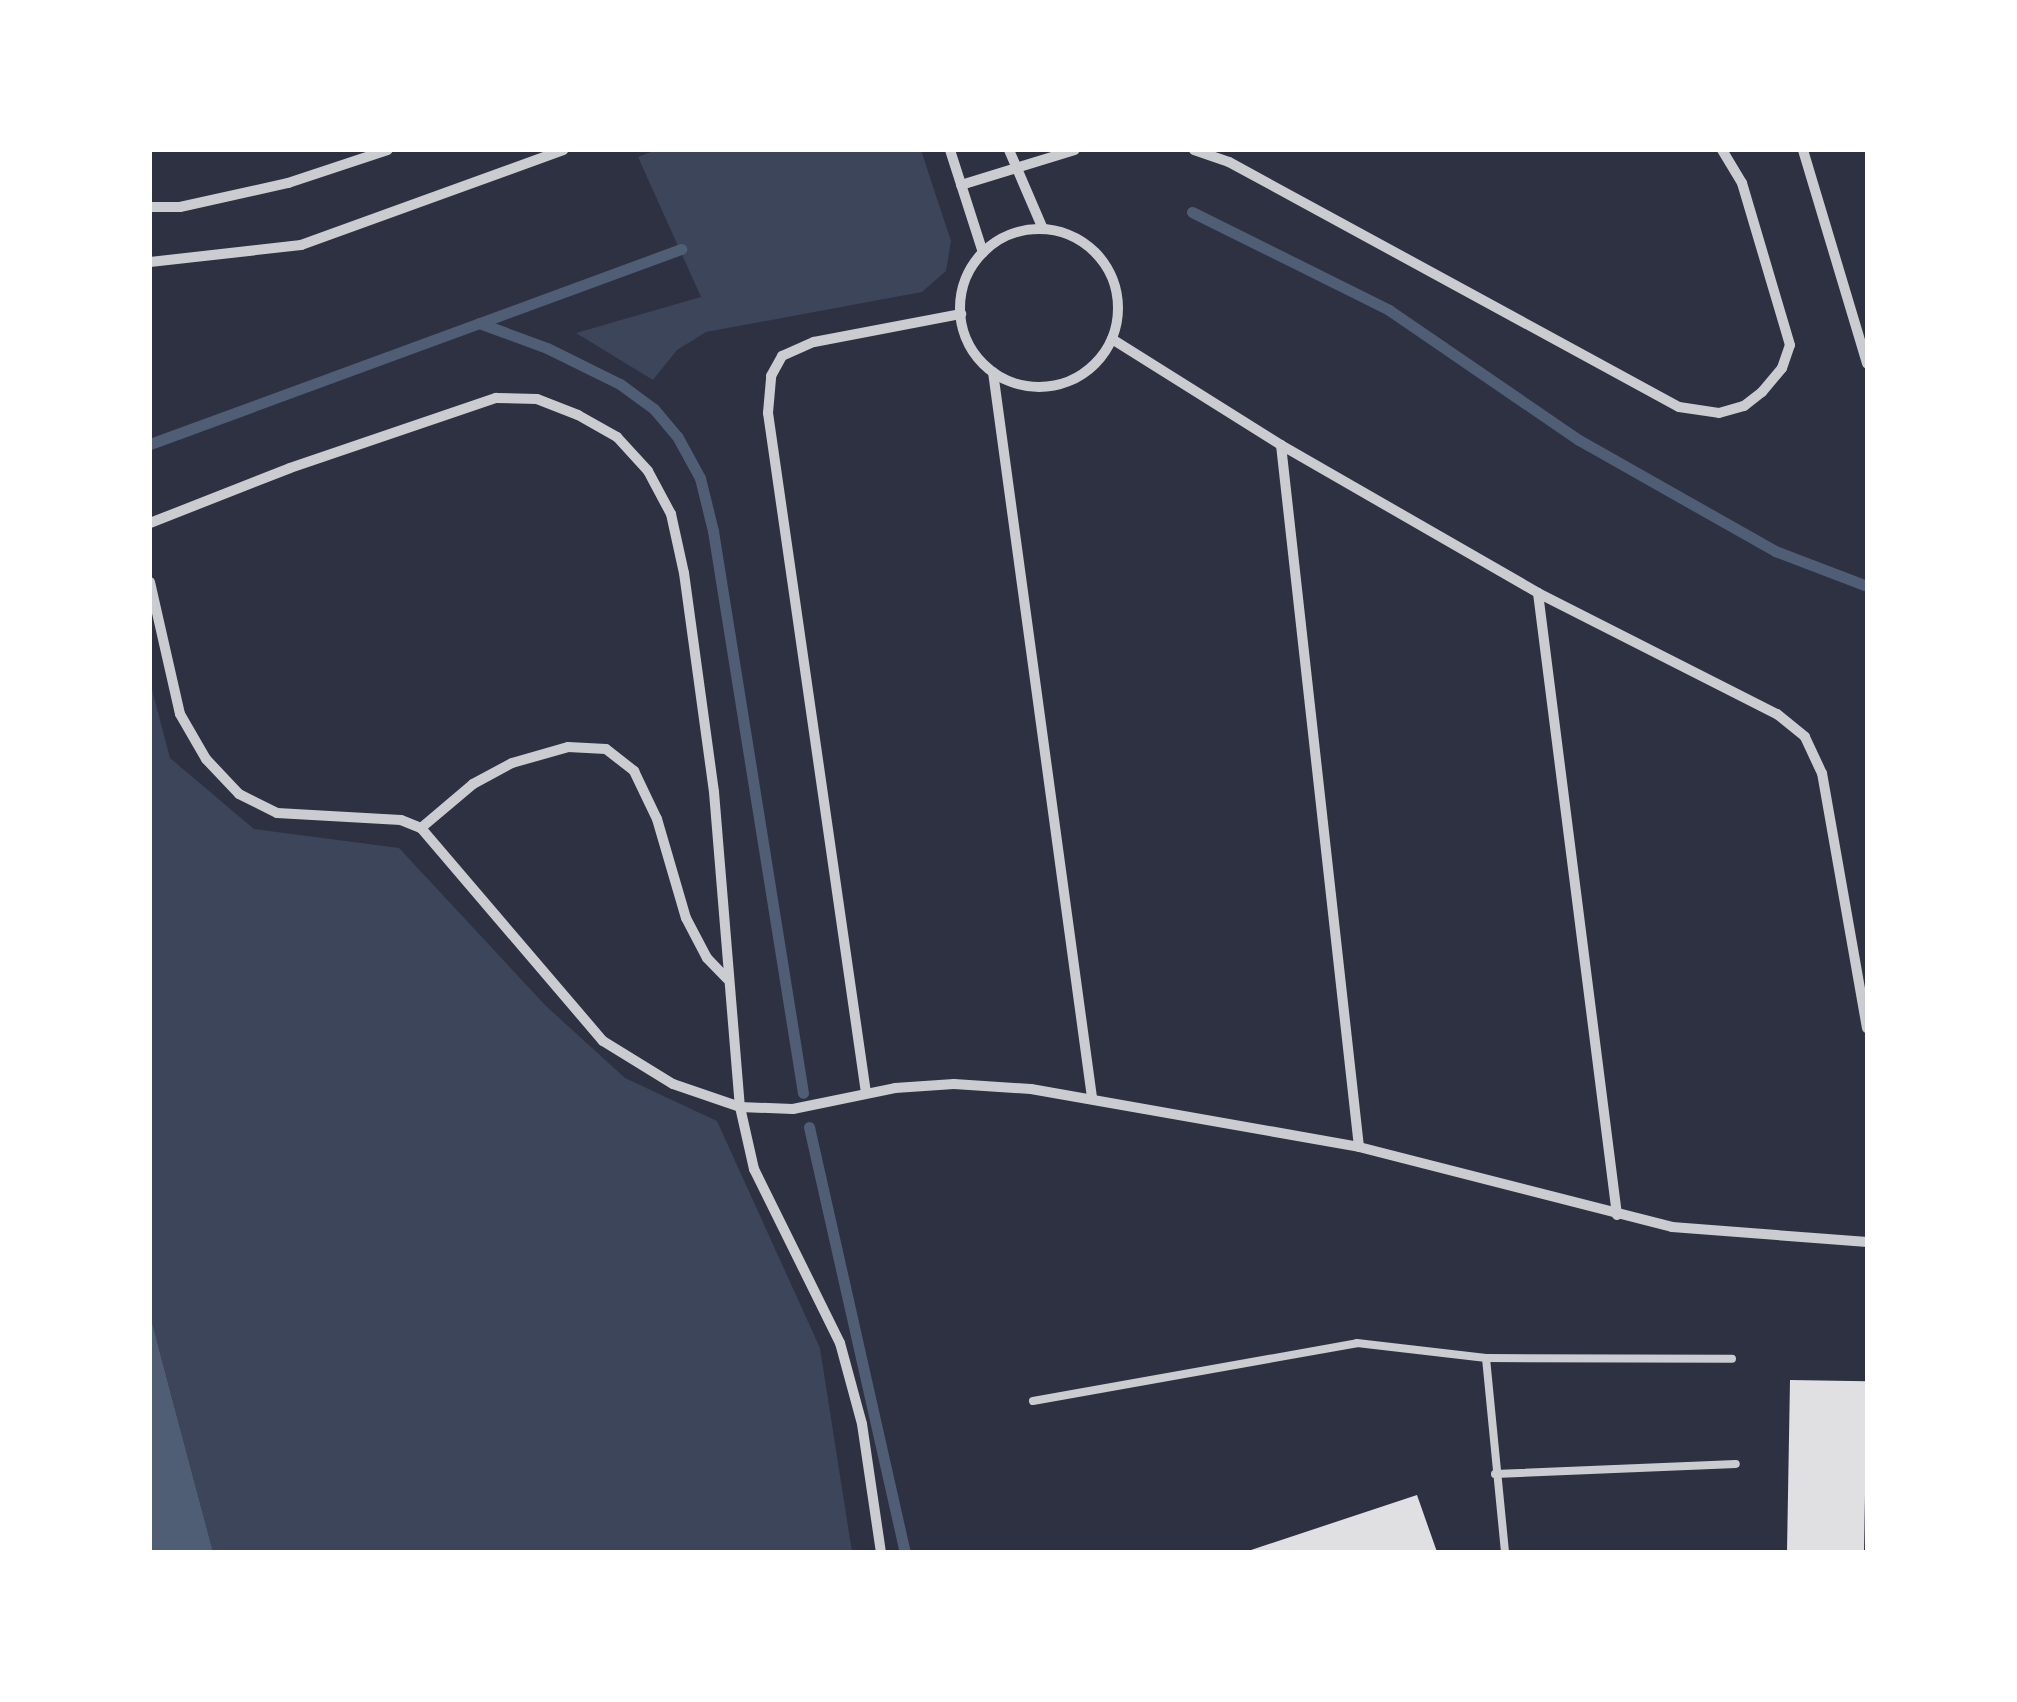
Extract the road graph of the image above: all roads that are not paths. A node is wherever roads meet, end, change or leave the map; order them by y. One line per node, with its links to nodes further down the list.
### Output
1 (388, 150): 11 (street)
2 (950, 150): 10 (street)
3 (1009, 150): 9 (street)
4 (1075, 150): 9 (street)
5 (1194, 150): 6 (street)
6 (1722, 150)
7 (1803, 150): 17 (street)
8 (559, 151): 14 (street)
9 (1015, 165): 10 (street); 12 (street)
10 (961, 185): 13 (street)
11 (150, 207)
12 (1043, 230): 13 (street); 16 (street)
13 (983, 253): 15 (street)
14 (150, 262)
15 (961, 314): 18 (street); 26 (street)
16 (1112, 339): 18 (street); 19 (street)
17 (1867, 364)
18 (993, 372): 27 (street)
19 (1281, 446): 22 (street); 29 (street)
20 (150, 523): 24 (street)
21 (150, 582): 23 (street)
22 (1538, 593): 25 (street); 30 (street)
23 (421, 828): 24 (street); 28 (street)
24 (728, 980): 28 (street)
25 (1867, 1028)
26 (866, 1092): 27 (street); 28 (street)
27 (1092, 1098): 29 (street)
28 (740, 1108): 37 (street)
29 (1359, 1146): 30 (street)
30 (1617, 1215): 31 (street)
31 (1867, 1242)
32 (1486, 1358): 33 (lane); 34 (lane); 36 (lane)
33 (1732, 1359)
34 (1033, 1401)
35 (1736, 1464): 36 (lane)
36 (1495, 1474): 38 (lane)
37 (882, 1552)
38 (1505, 1552)

